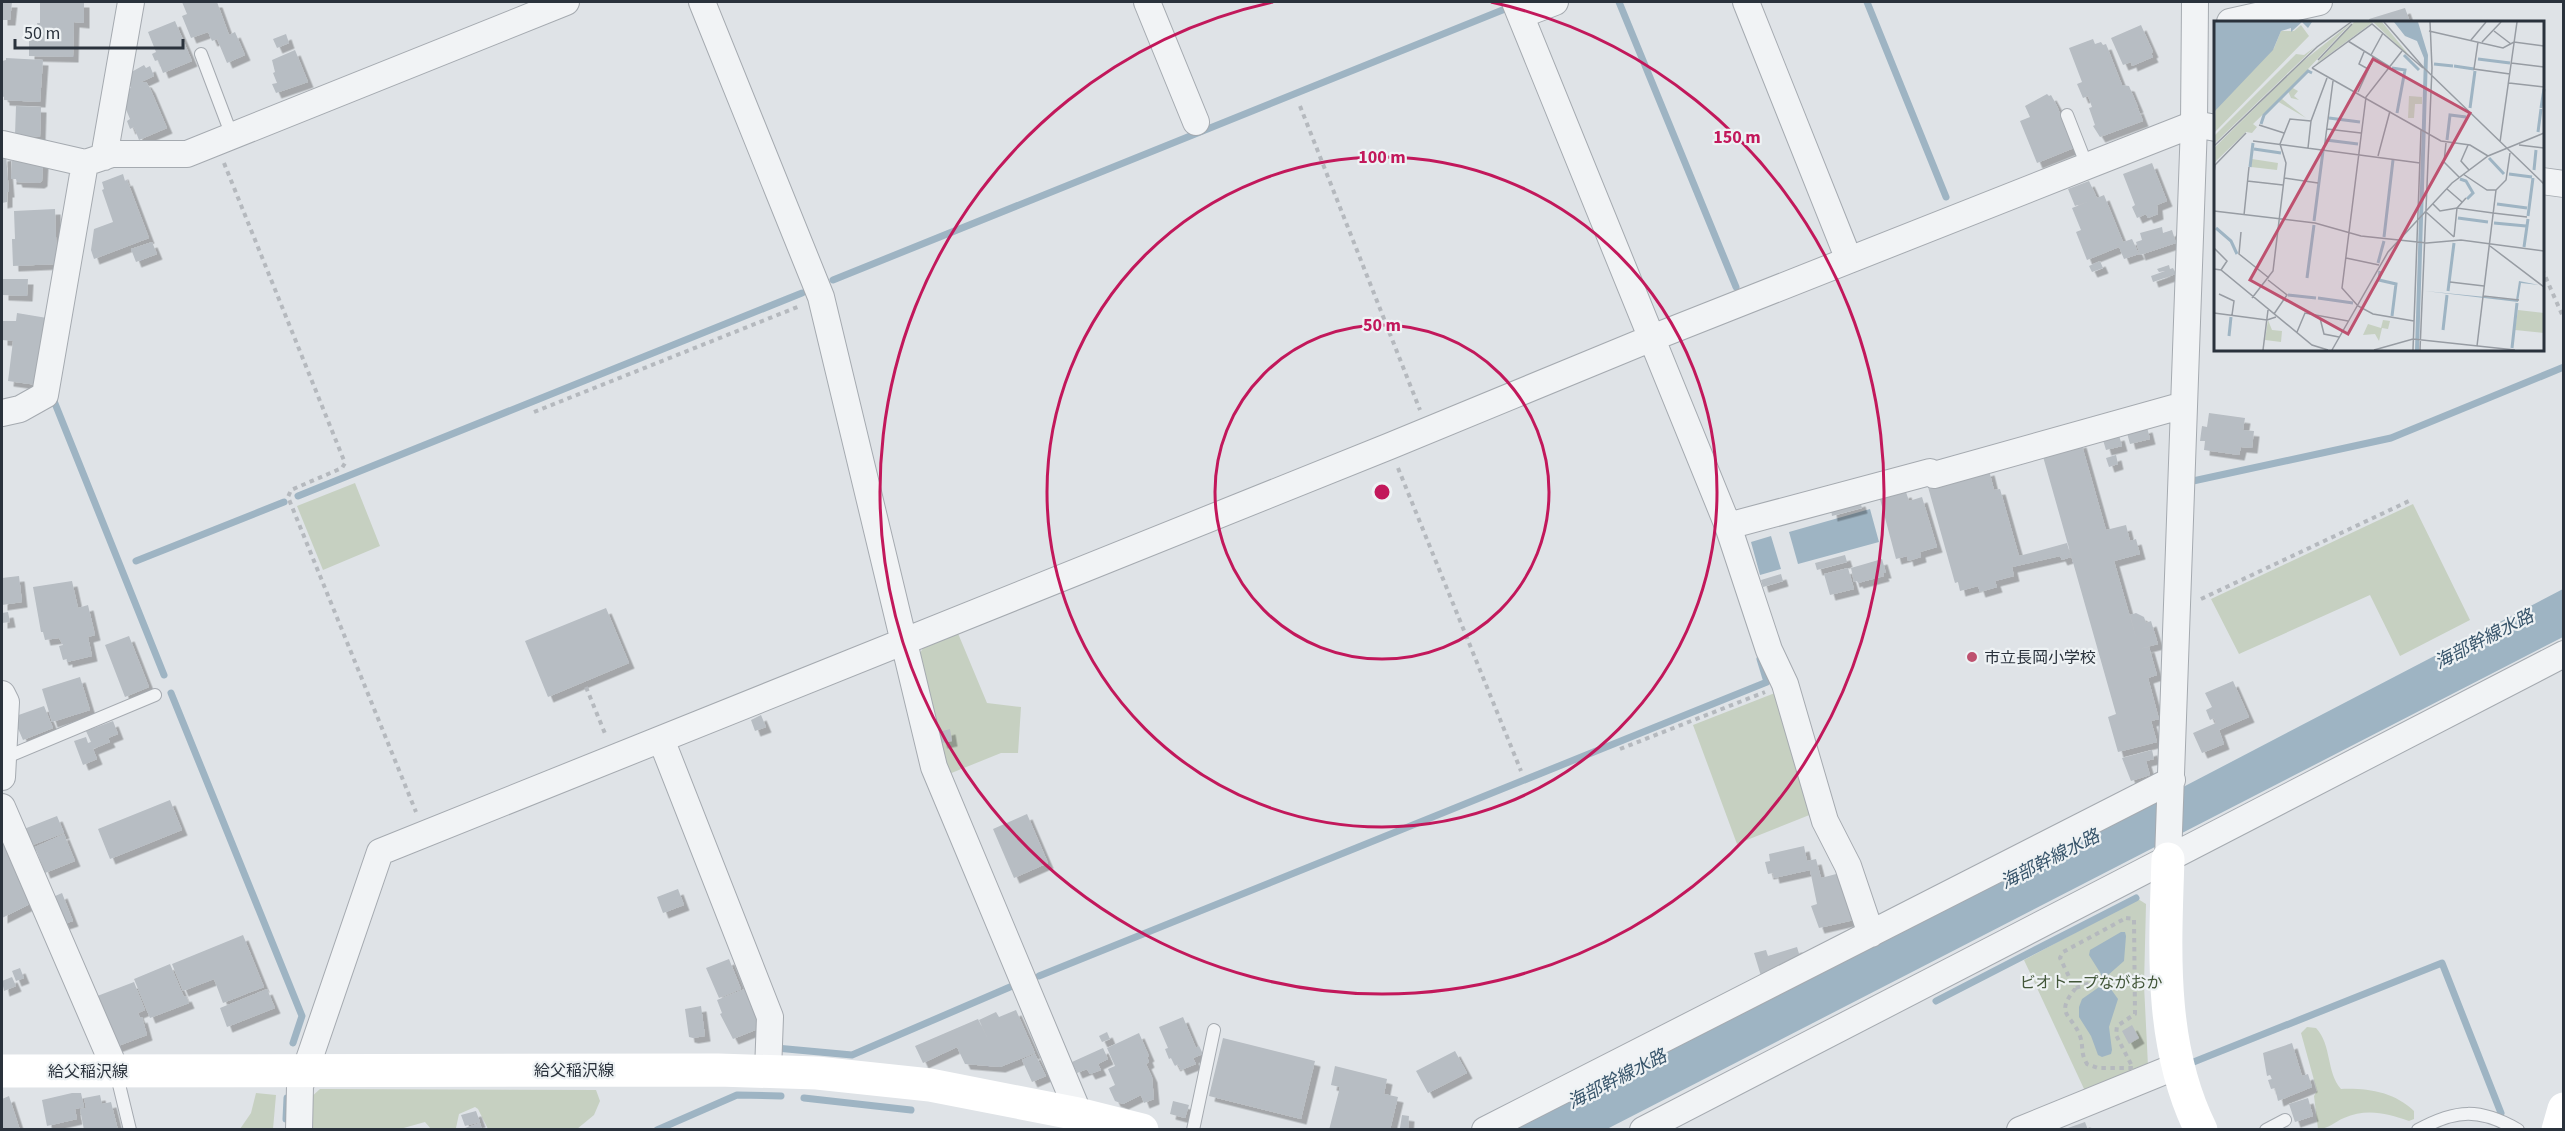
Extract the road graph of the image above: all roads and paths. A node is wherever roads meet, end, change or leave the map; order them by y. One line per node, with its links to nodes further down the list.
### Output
1 (131, 2): 19 (street)
2 (566, 2): 17 (street)
3 (702, 2): 25 (street)
4 (1147, 2): 15 (street)
5 (1555, 2): 9 (street)
6 (1746, 2): 23 (street)
7 (2195, 2): 11 (street)
8 (2319, 2): 10 (street)
9 (1518, 8): 27 (street)
10 (2234, 21)
11 (2205, 28): 16 (street)
12 (201, 54): 17 (lane)
13 (1300, 106): 31 (path)
14 (2067, 115): 20 (lane)
15 (1196, 122)
16 (2205, 126): 20 (street); 28 (street)
17 (224, 139): 19 (street); 49 (path)
18 (2, 144): 19 (street)
19 (95, 160): 30 (street)
20 (2087, 166): 23 (street)
21 (2544, 181): 22 (street)
22 (2564, 184)
23 (1849, 260): 27 (street)
24 (2544, 274): 26 (path)
25 (821, 297): 29 (path); 36 (street)
26 (2564, 320)
27 (1652, 338): 31 (street); 34 (street)
28 (2184, 405): 34 (street); 35 (street)
29 (534, 412)
30 (2, 413)
31 (1428, 431): 32 (street)
32 (1390, 446): 36 (street); 46 (path)
33 (2409, 501): 35 (path)
34 (1728, 526): 38 (street)
35 (2177, 611): 47 (street)
36 (904, 642): 42 (street); 62 (street)
37 (2564, 654): 50 (street)
38 (1785, 684): 43 (path); 51 (street)
39 (586, 687): 44 (path)
40 (2, 694): 45 (street)
41 (156, 695): 45 (lane)
42 (661, 739): 44 (street); 59 (street)
43 (1620, 749)
44 (615, 758): 49 (street)
45 (2, 768)
46 (1521, 771)
47 (2171, 783): 50 (street); 51 (street)
48 (2, 807): 58 (street)
49 (425, 834): 56 (street)
50 (2168, 852): 55 (main road); 68 (street)
51 (1870, 934): 67 (street)
52 (2136, 983): 53 (path); 53 (path); 53 (path)
53 (2075, 989)
54 (1214, 1030): 66 (lane)
55 (2177, 1066): 69 (street); 70 (main road)
56 (306, 1070): 58 (main road, 給父稲沢線); 59 (main road, 給父稲沢線); 64 (street)
57 (2, 1071): 58 (main road, 給父稲沢線)
58 (116, 1071): 63 (lane)
59 (768, 1071): 62 (main road, 給父稲沢線)
60 (2564, 1109): 74 (main road)
61 (2284, 1120): 71 (lane)
62 (1082, 1122): 65 (main road, 給父稲沢線)
63 (130, 1130)
64 (299, 1130)
65 (1142, 1130)
66 (1193, 1130)
67 (1485, 1130)
68 (1643, 1130)
69 (2020, 1130)
70 (2201, 1130)
71 (2266, 1130)
72 (2418, 1130): 73 (lane)
73 (2518, 1130)
74 (2558, 1130)

